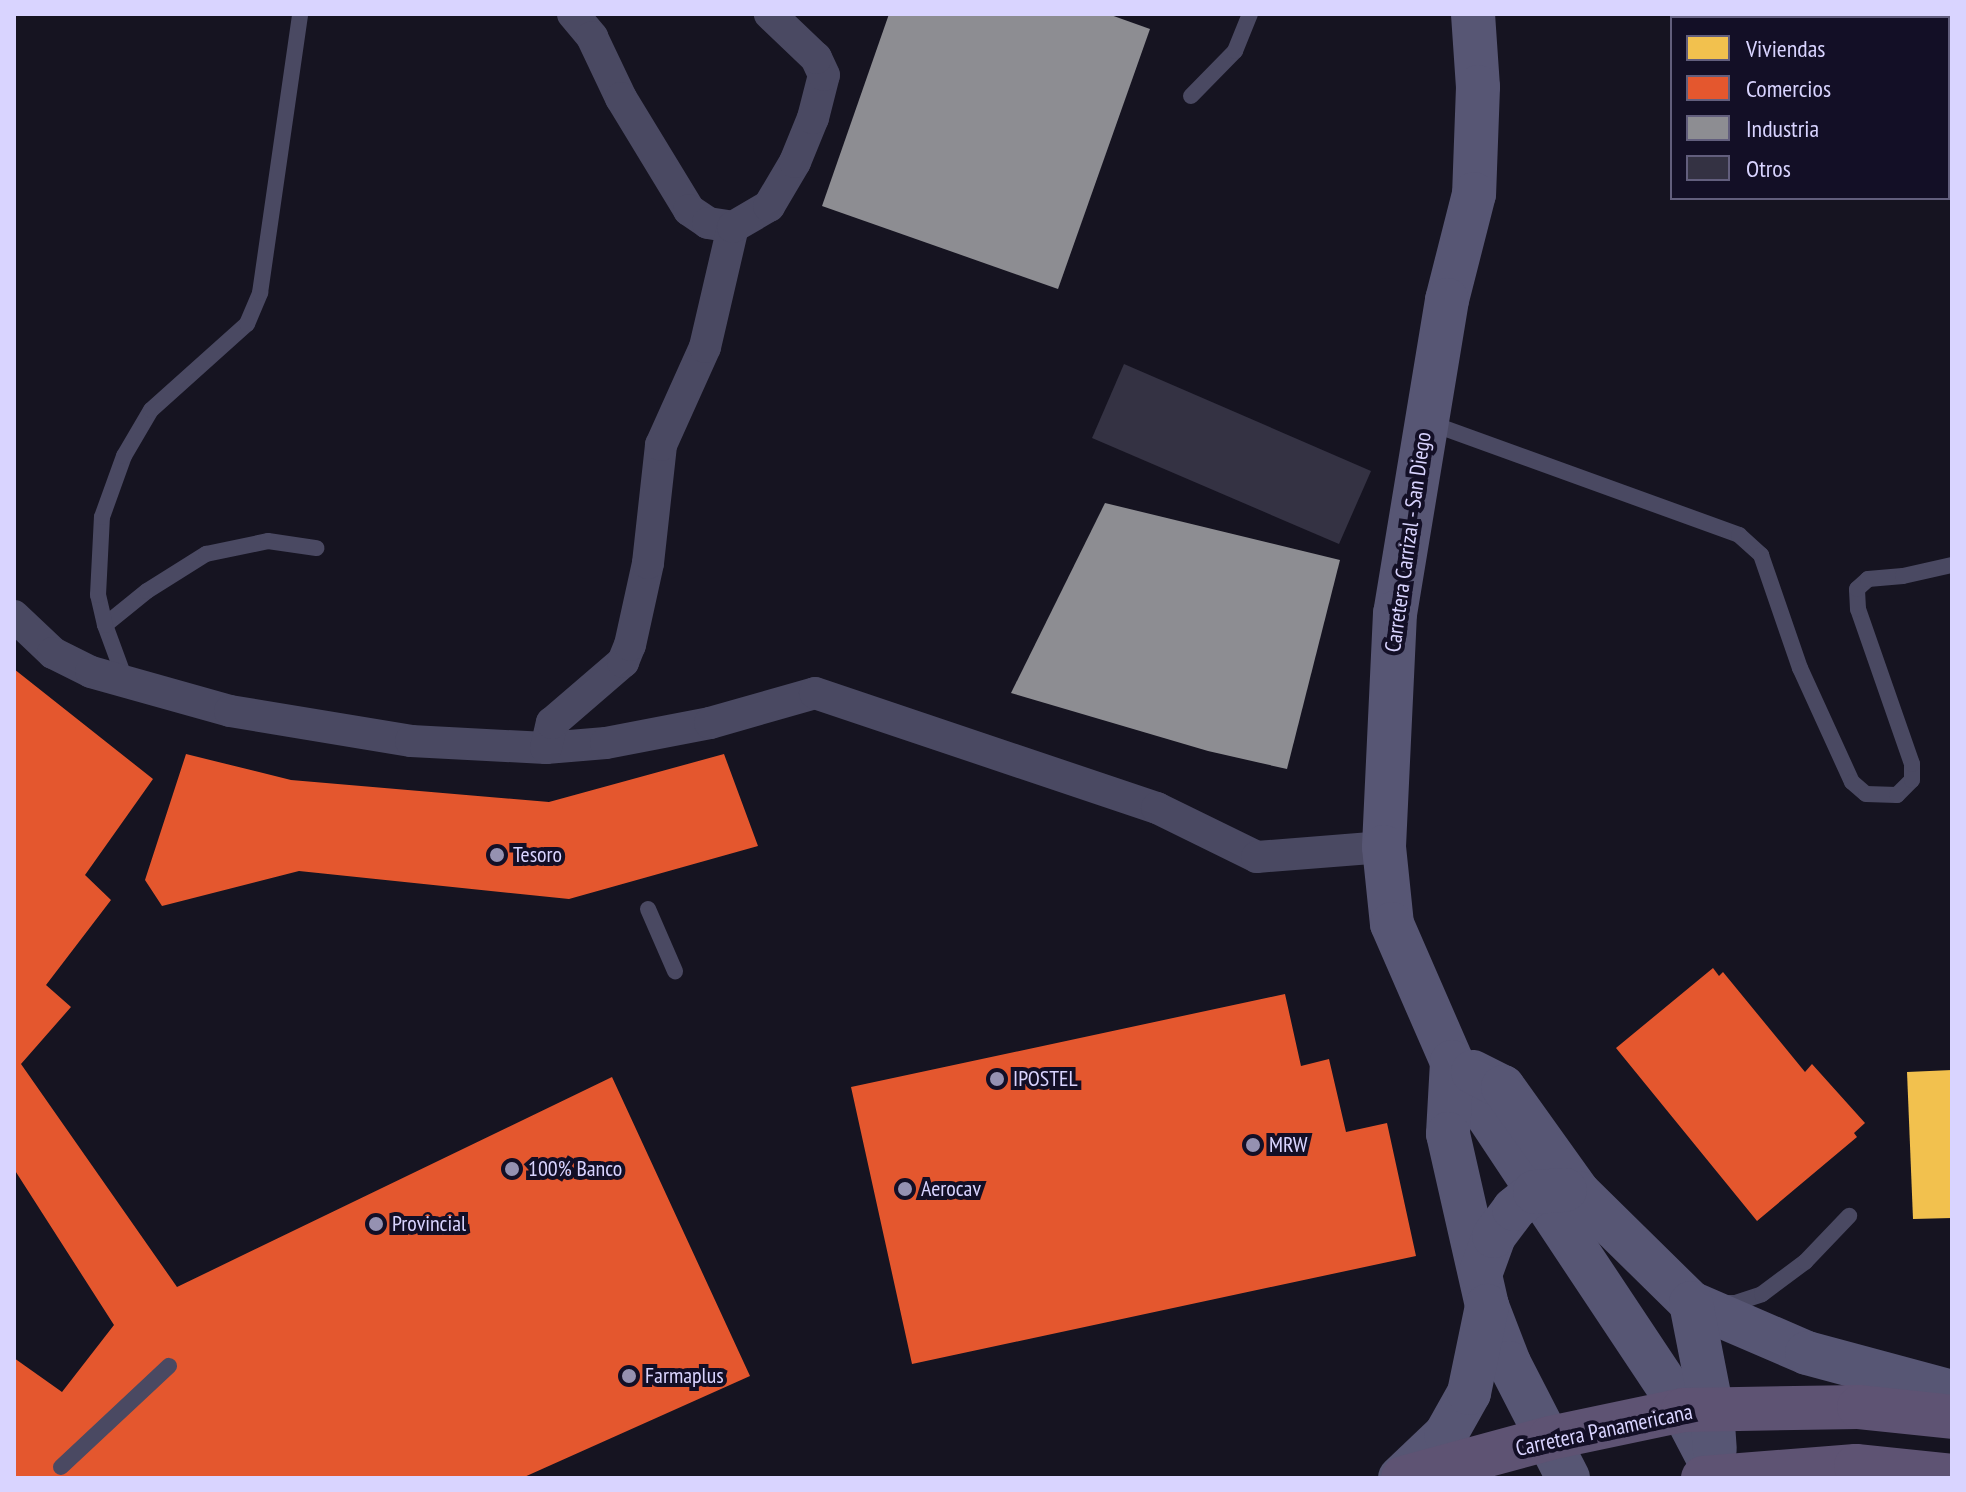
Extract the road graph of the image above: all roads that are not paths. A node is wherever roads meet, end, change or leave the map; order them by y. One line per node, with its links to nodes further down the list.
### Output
1 (300, 14): 12 (lane)
2 (573, 14): 7 (street)
3 (770, 14): 7 (street)
4 (1250, 14): 6 (lane)
5 (1473, 14): 8 (street, Carretera Carrizal - San Diego)
6 (1191, 96)
7 (733, 227): 14 (street)
8 (1425, 421): 10 (lane); 15 (street, Carretera Carrizal - San Diego)
9 (316, 548): 12 (lane)
10 (1952, 565)
11 (14, 616): 13 (street)
12 (105, 625): 13 (lane)
13 (126, 682): 14 (street)
14 (546, 748): 15 (street)
15 (1384, 847): 18 (street, Carretera Carrizal - San Diego)
16 (648, 909): 17 (lane)
17 (675, 971)
18 (1452, 1062): 19 (street, Carretera Carrizal - San Diego); 20 (street); 22 (street)
19 (1535, 1192): 20 (street); 22 (street); 28 (street, Carretera Carrizal - San Diego)
20 (1579, 1193): 23 (street)
21 (1849, 1216): 23 (lane)
22 (1484, 1289): 30 (street); 34 (street)
23 (1691, 1303): 24 (street); 28 (street)
24 (1807, 1353): 26 (street); 27 (street)
25 (169, 1366): 31 (lane)
26 (1952, 1378)
27 (1952, 1392)
28 (1697, 1410): 29 (main road, Carretera Panamericana); 30 (main road, Carretera Panamericana); 33 (street)
29 (1952, 1417)
30 (1550, 1438): 34 (main road, Carretera Panamericana); 35 (street)
31 (61, 1467)
32 (1952, 1476): 33 (main road)
33 (1713, 1477)
34 (1401, 1478)
35 (1568, 1478)

